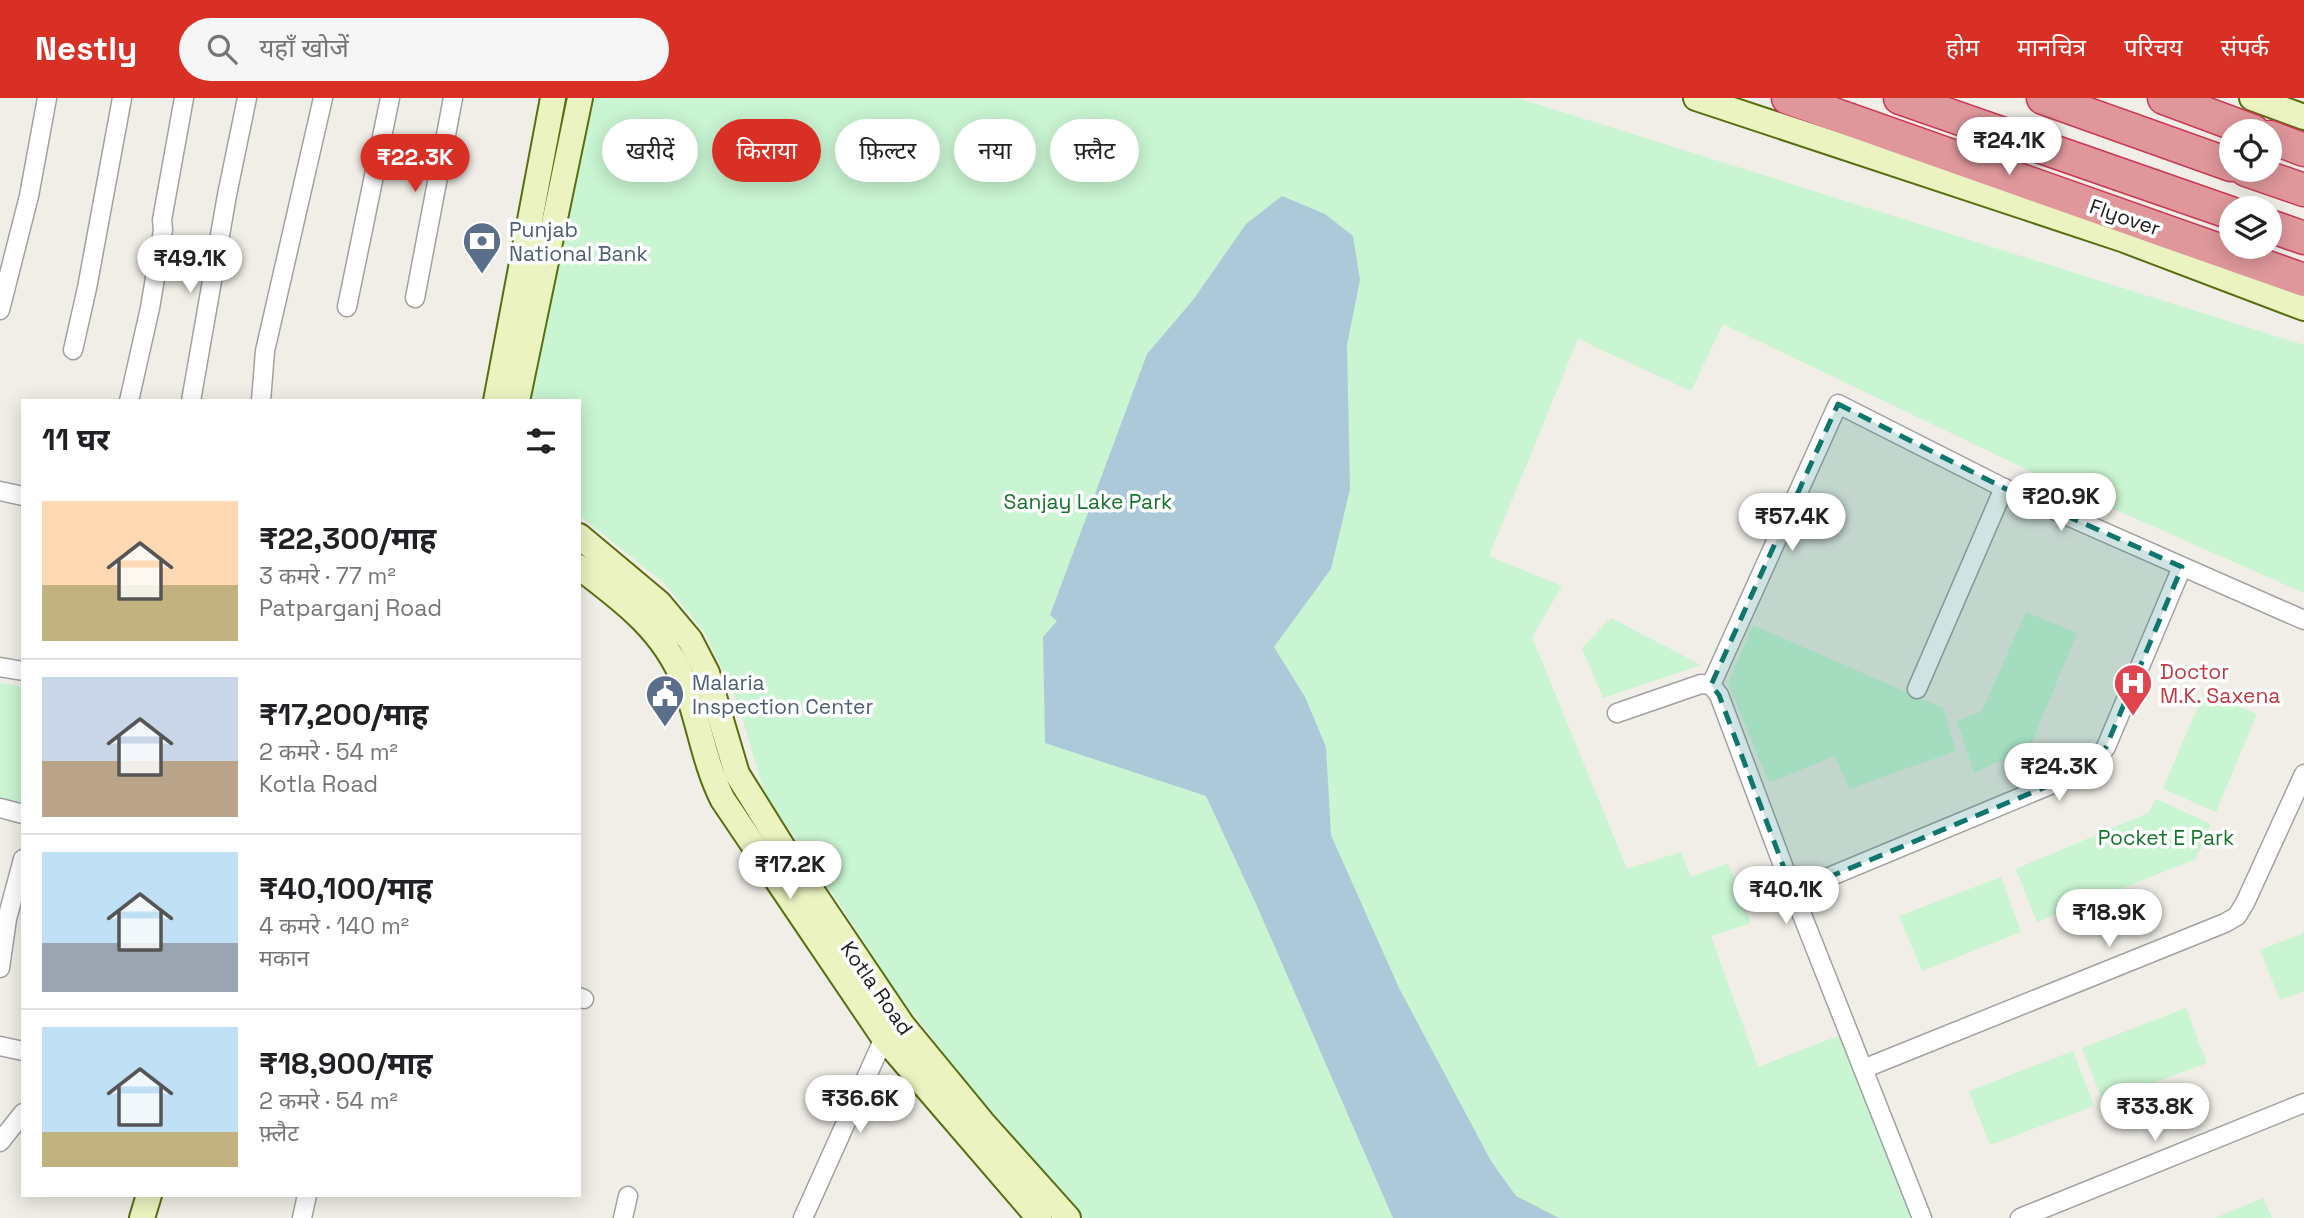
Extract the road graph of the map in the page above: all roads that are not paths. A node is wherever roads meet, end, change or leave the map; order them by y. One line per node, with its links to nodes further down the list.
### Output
1 (47, 98): 30 (street)
2 (122, 98): 31 (street)
3 (184, 98): 32 (street)
4 (247, 98): 33 (street)
5 (323, 98): 34 (street)
6 (390, 98): 28 (street)
7 (453, 98): 27 (street)
8 (553, 98): 35 (main road)
9 (580, 98): 36 (main road)
10 (1696, 98): 29 (main road)
11 (1788, 98): 26 (highway, Flyover)
12 (1900, 98): 23 (highway)
13 (2043, 98): 20 (highway)
14 (2164, 98): 17 (highway)
15 (2252, 98): 16 (main road)
16 (2304, 117)
17 (2221, 119)
18 (2282, 142): 19 (highway)
19 (2304, 150)
20 (2219, 160)
21 (2281, 182): 22 (highway)
22 (2304, 190)
23 (2219, 208)
24 (2282, 230): 25 (highway)
25 (2304, 238)
26 (2304, 279)
27 (415, 298)
28 (347, 307)
29 (2304, 307)
30 (0, 310)
31 (73, 350)
32 (129, 399)
33 (191, 399)
34 (261, 399)
35 (496, 399)
36 (517, 399)
37 (2004, 488): 41 (street); 46 (street); 47 (street)
38 (0, 491): 39 (street)
39 (21, 496)
40 (581, 538): 70 (main road, Kotla Road)
41 (2182, 567): 43 (street); 53 (street)
42 (581, 569): 55 (main road, Kotla Road)
43 (2304, 620)
44 (0, 667): 45 (street)
45 (21, 671)
46 (1711, 685): 48 (street); 53 (street)
47 (1917, 689)
48 (1617, 713)
49 (2304, 774): 58 (street)
50 (0, 808): 51 (street)
51 (21, 813)
52 (21, 866): 54 (street)
53 (1793, 892): 58 (street)
54 (0, 968)
55 (884, 1038): 68 (street); 69 (main road, Kotla Road)
56 (0, 1046): 57 (street)
57 (21, 1051)
58 (1863, 1069): 71 (street)
59 (2304, 1104): 72 (street)
60 (21, 1116): 61 (street)
61 (0, 1142)
62 (628, 1196): 67 (street)
63 (148, 1197): 65 (main road)
64 (307, 1197): 66 (street)
65 (142, 1218)
66 (302, 1218)
67 (623, 1218)
68 (803, 1218)
69 (1039, 1218)
70 (1068, 1218)
71 (1922, 1218)
72 (2020, 1218)

